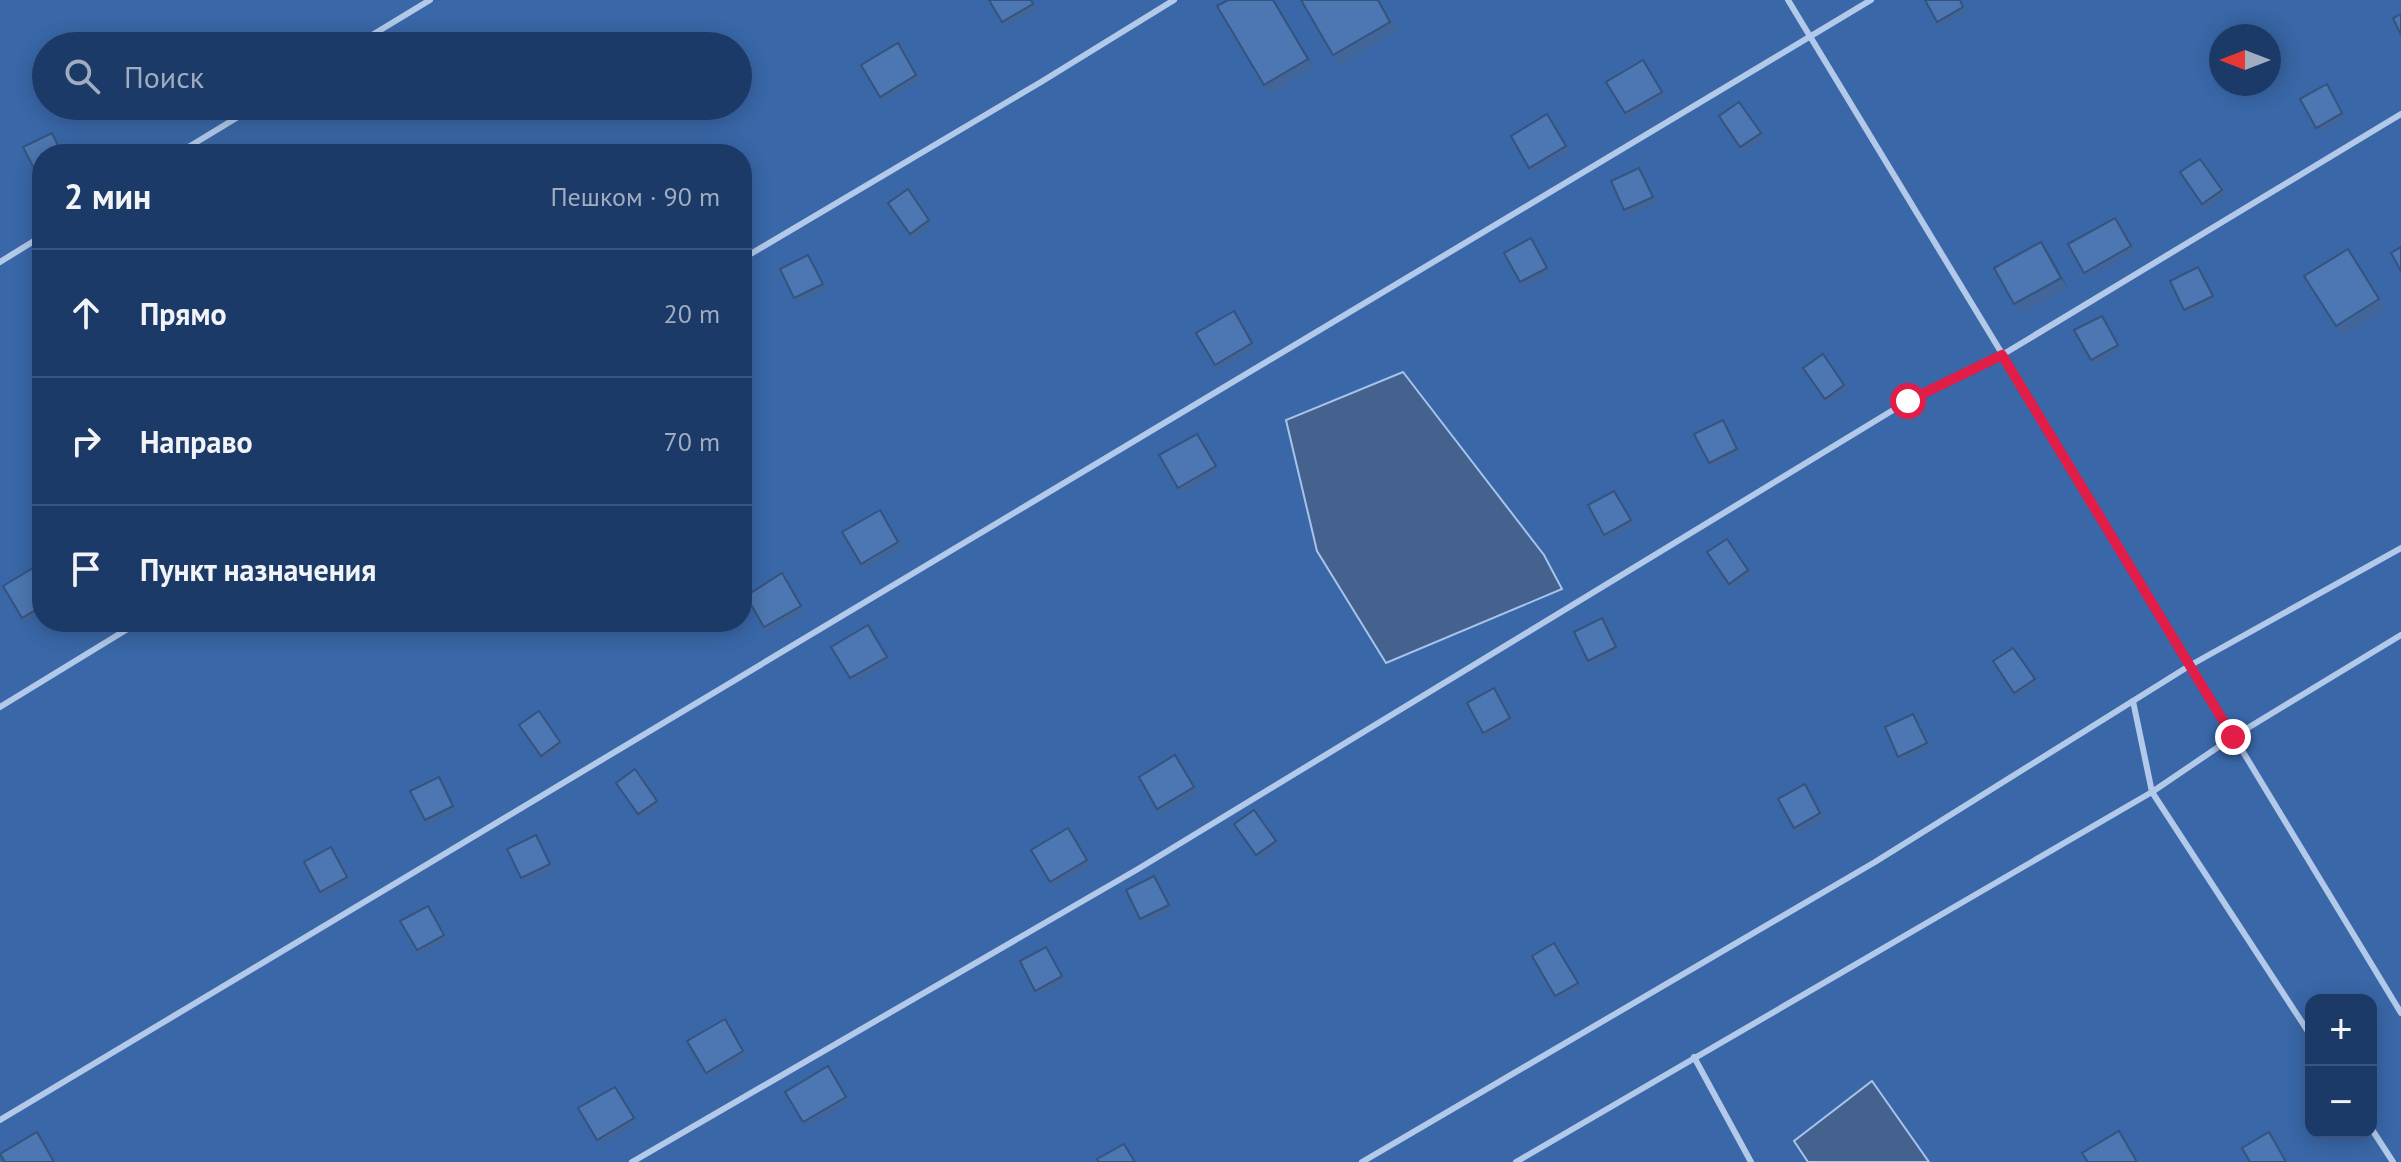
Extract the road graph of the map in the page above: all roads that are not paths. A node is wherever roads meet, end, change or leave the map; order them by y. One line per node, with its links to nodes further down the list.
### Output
1 (430, 0): 5 (lane)
2 (1174, 0): 11 (lane)
3 (1788, 0): 6 (lane)
4 (1871, 0): 6 (lane)
5 (377, 32)
6 (1810, 36): 13 (lane); 25 (lane)
7 (2401, 114): 13 (lane)
8 (233, 120): 9 (lane)
9 (193, 144)
10 (32, 242): 12 (lane)
11 (752, 253)
12 (0, 262)
13 (2002, 355): 17 (lane); 27 (lane)
14 (2401, 548): 17 (lane)
15 (123, 632): 19 (lane)
16 (2401, 635): 20 (lane)
17 (2189, 666): 18 (lane); 20 (lane)
18 (2133, 701): 21 (lane); 28 (lane)
19 (0, 707)
20 (2233, 737): 21 (lane); 22 (lane)
21 (2152, 792): 23 (lane); 24 (lane)
22 (2401, 1013)
23 (2305, 1027)
24 (1694, 1057): 29 (lane); 30 (lane)
25 (0, 1120)
26 (2377, 1137): 31 (lane)
27 (632, 1162)
28 (1362, 1162)
29 (1516, 1162)
30 (1751, 1162)
31 (2393, 1162)

